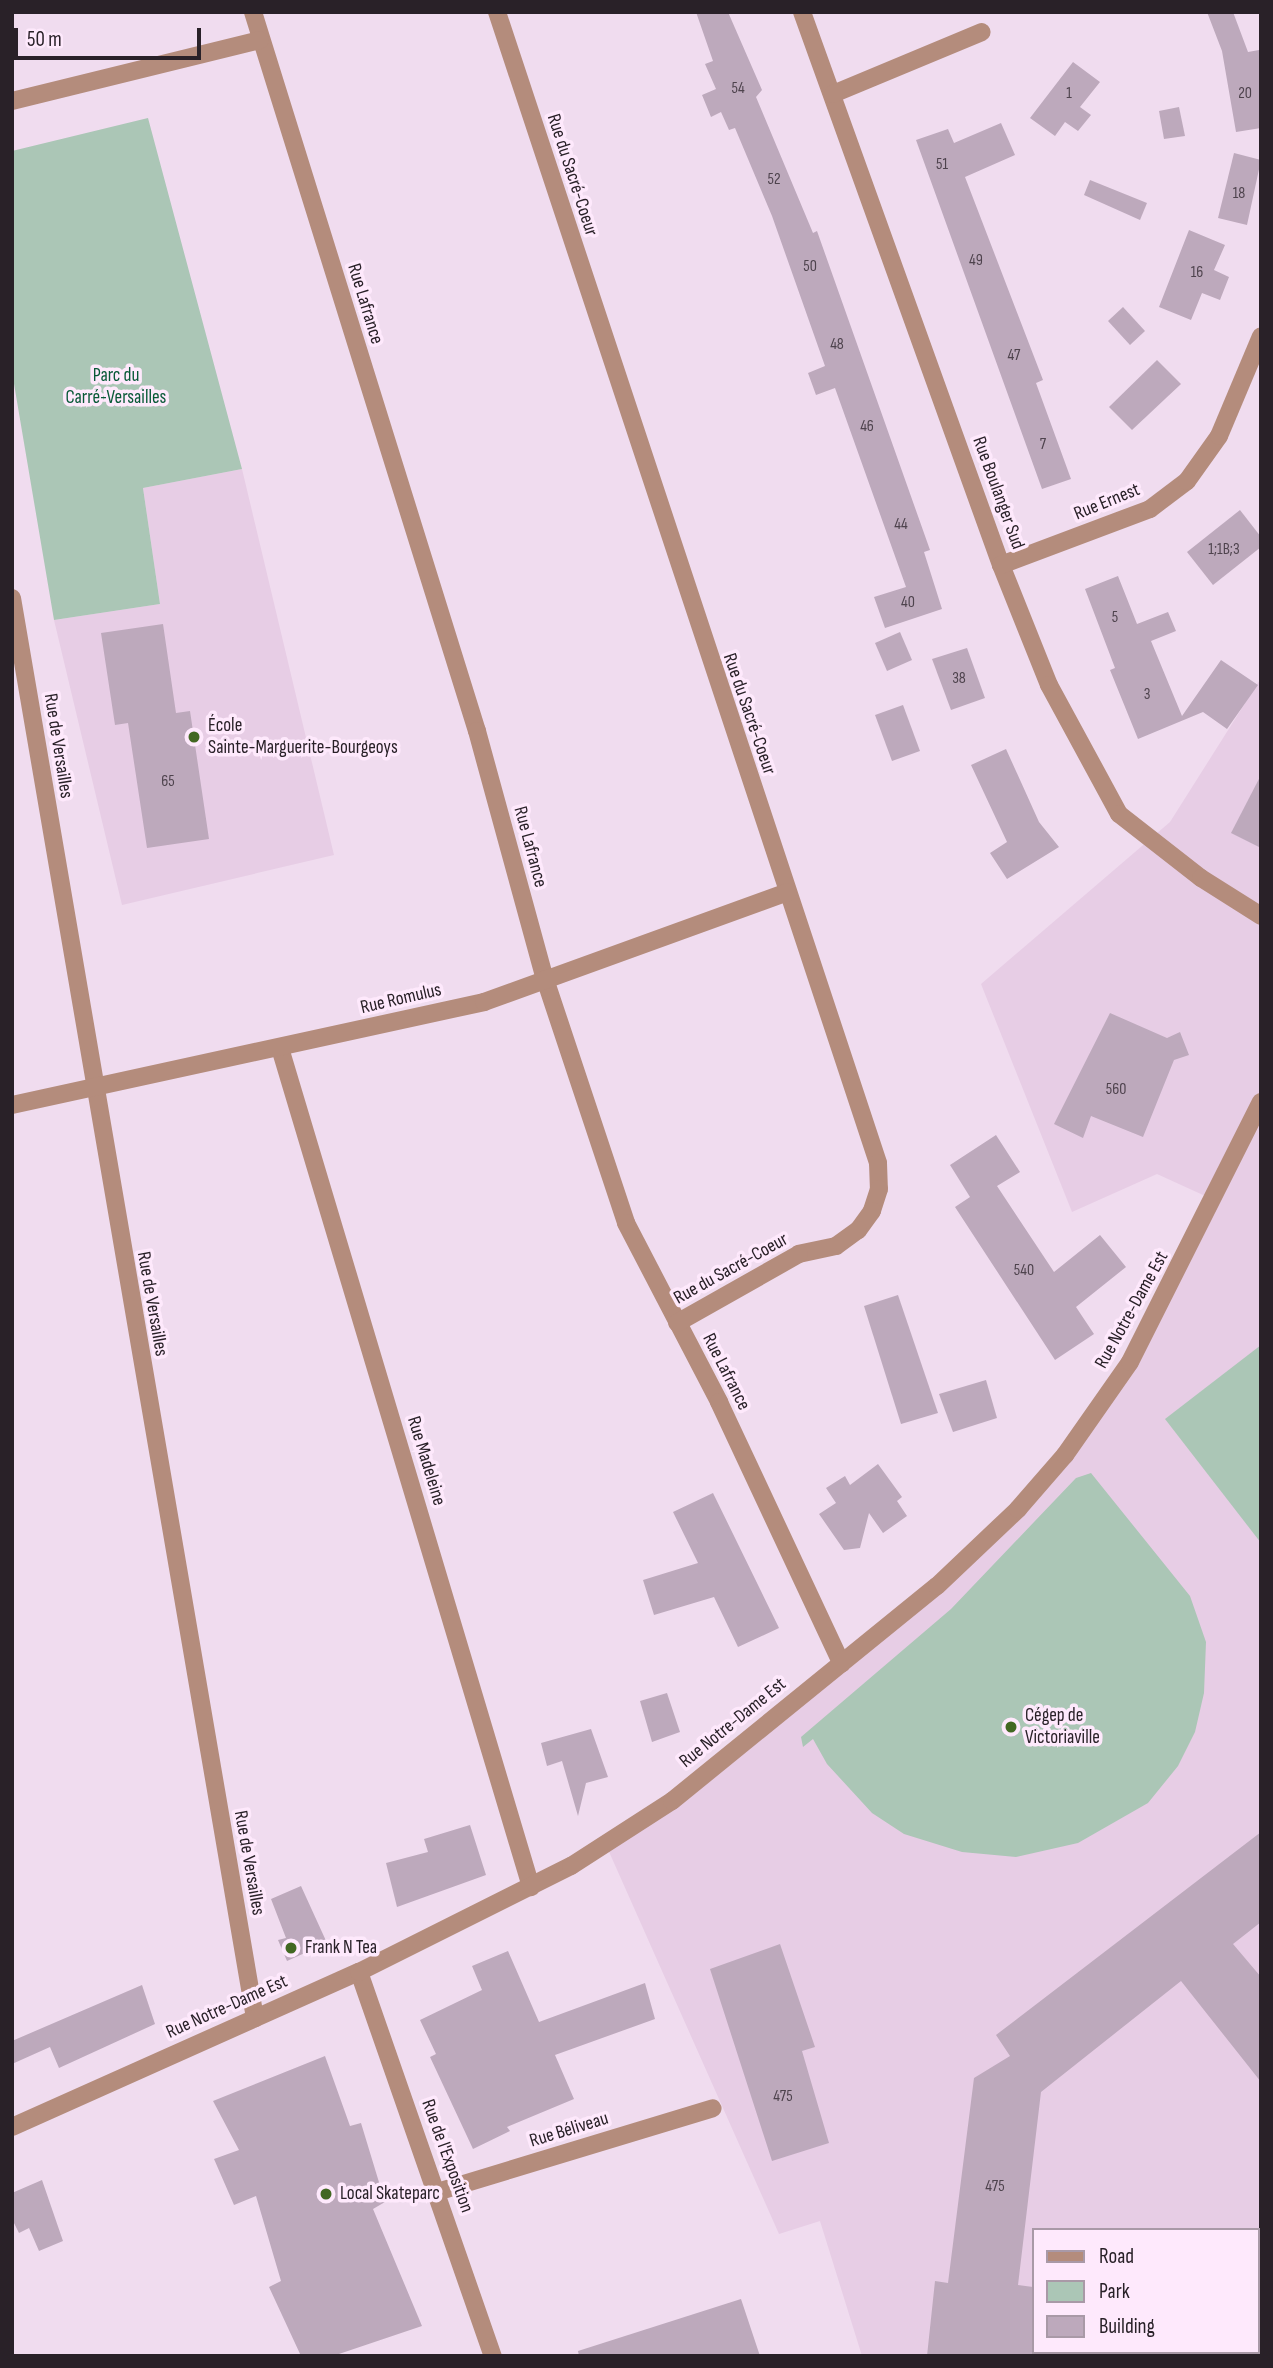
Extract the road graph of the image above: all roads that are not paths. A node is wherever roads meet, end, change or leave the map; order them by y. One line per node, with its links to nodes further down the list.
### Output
1 (253, 12): 5 (street, Rue Lafrance)
2 (497, 12): 11 (street, Rue du Sacré-Coeur)
3 (802, 12): 6 (street, Rue Boulanger Sud)
4 (982, 32): 6 (street)
5 (260, 40): 7 (street); 13 (street, Rue Lafrance)
6 (833, 94): 9 (street, Rue Boulanger Sud)
7 (12, 101)
8 (1261, 336): 9 (street, Rue Ernest)
9 (1002, 565): 12 (street, Rue Boulanger Sud)
10 (12, 598): 15 (street, Rue de Versailles)
11 (788, 892): 13 (street, Rue Romulus); 18 (street, Rue du Sacré-Coeur)
12 (1261, 916)
13 (545, 979): 14 (street, Rue Romulus); 18 (street, Rue Lafrance)
14 (281, 1048): 15 (street, Rue Romulus); 20 (street, Rue Madeleine)
15 (93, 1088): 17 (street, Rue Romulus); 22 (street, Rue de Versailles)
16 (1261, 1102): 19 (street, Rue Notre-Dame Est)
17 (12, 1105)
18 (677, 1323): 19 (street, Rue Lafrance)
19 (842, 1664): 20 (street, Rue Notre-Dame Est)
20 (531, 1887): 21 (street, Rue Notre-Dame Est)
21 (359, 1972): 22 (street, Rue Notre-Dame Est); 25 (street, Rue de l'Exposition)
22 (255, 2018): 24 (street, Rue Notre-Dame Est)
23 (713, 2108): 25 (street, Rue Béliveau)
24 (12, 2127)
25 (437, 2192): 26 (street, Rue de l'Exposition)
26 (493, 2356)

